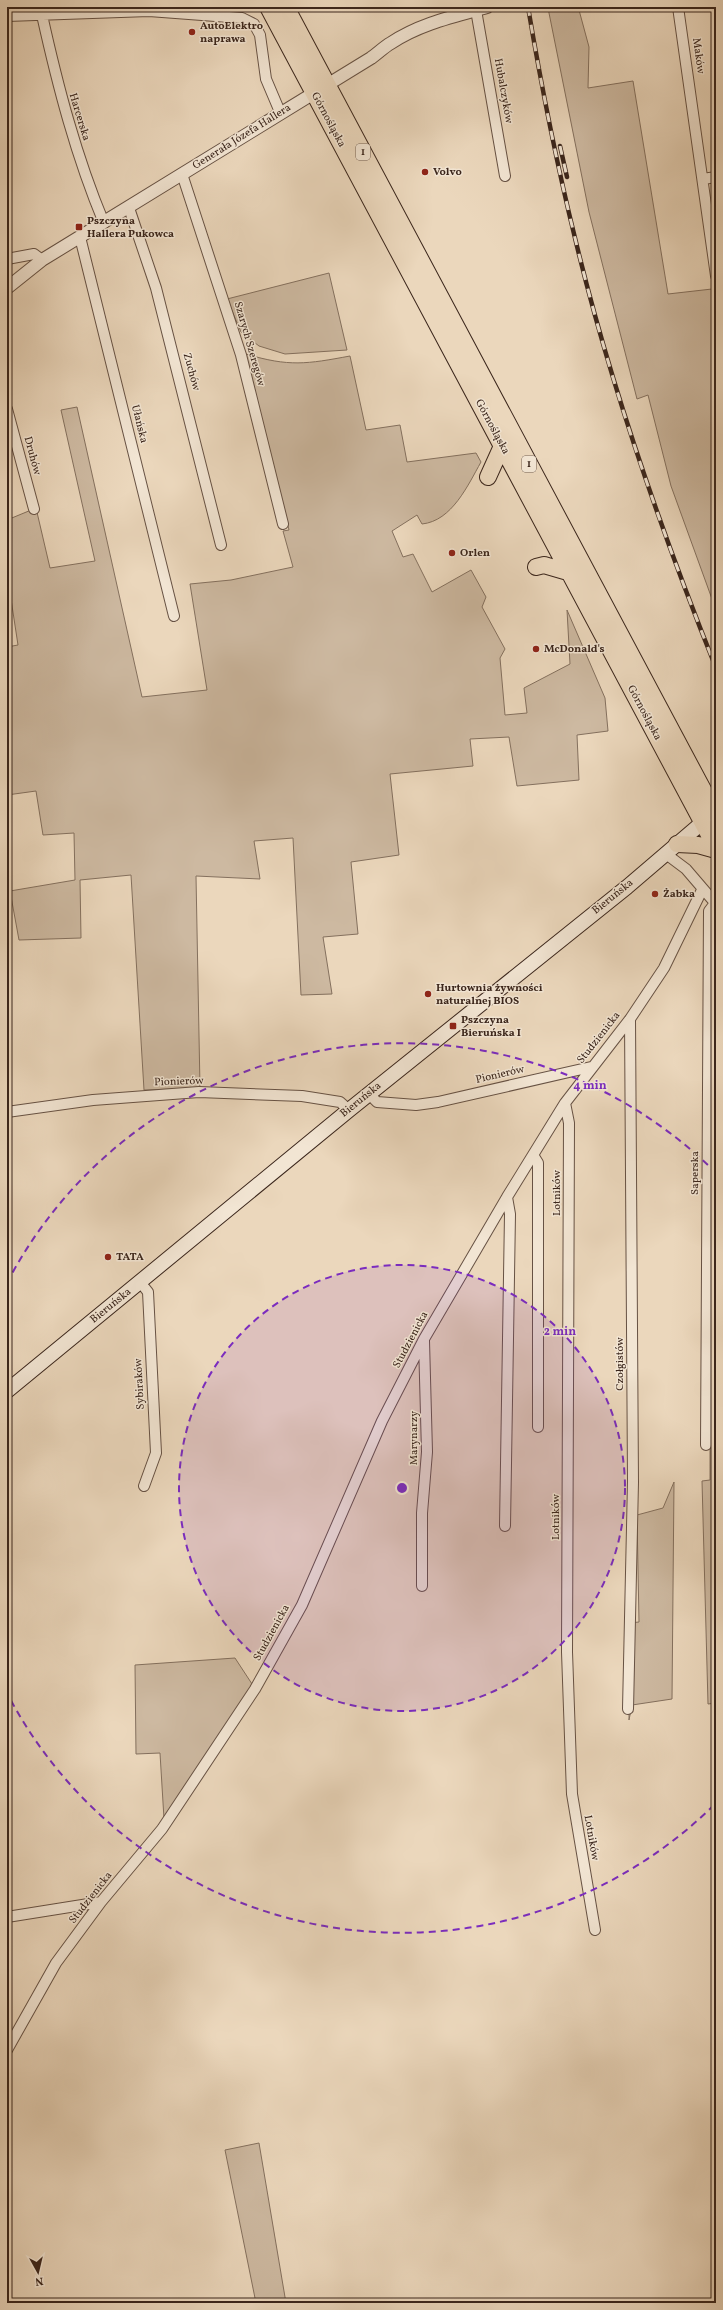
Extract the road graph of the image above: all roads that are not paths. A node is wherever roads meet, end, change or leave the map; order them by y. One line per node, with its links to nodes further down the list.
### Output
1 (268, 7): 8 (main road, Górnośląska / 1)
2 (286, 7): 7 (main road, Górnośląska / 1)
3 (678, 7): 13 (street, Maków)
4 (482, 8): 7 (street, Generała Józefa Hallera); 11 (street, Hubalczyków)
5 (42, 15): 6 (street); 9 (street); 15 (street, Harcerska)
6 (7, 16)
7 (327, 83): 8 (street, Generała Józefa Hallera); 30 (main road, Górnośląska / 1)
8 (313, 92): 9 (street, Generała Józefa Hallera); 22 (main road, Górnośląska / 1)
9 (280, 112): 10 (street, Generała Józefa Hallera)
10 (182, 174): 14 (street, Generała Józefa Hallera); 25 (street, Szarych Szeregów)
11 (505, 176)
12 (716, 177): 13 (street)
13 (703, 179): 19 (street, Maków)
14 (129, 208): 15 (street, Generała Józefa Hallera); 26 (street, Zuchów)
15 (104, 223): 16 (street, Generała Józefa Hallera)
16 (80, 237): 18 (street, Generała Józefa Hallera); 29 (street, Ułańska)
17 (7, 259): 18 (street)
18 (42, 260): 20 (street, Generała Józefa Hallera)
19 (716, 276)
20 (7, 288)
21 (7, 409): 24 (street, Druhów)
22 (502, 446): 23 (main road); 28 (main road, Górnośląska / 1)
23 (488, 477)
24 (34, 509)
25 (283, 524)
26 (221, 545)
27 (536, 567): 28 (main road)
28 (568, 572): 32 (main road, Górnośląska / 1)
29 (174, 616)
30 (699, 782): 31 (main road); 32 (main road, Górnośląska / 1)
31 (716, 787)
32 (712, 815): 33 (main road, Bieruńska); 34 (main road, Górnośląska / 1)
33 (672, 849): 34 (main road); 35 (street); 39 (main road, Bieruńska)
34 (716, 849)
35 (702, 890): 36 (street); 37 (street, Studzienicka)
36 (715, 903): 49 (street, Saperska)
37 (630, 1018): 38 (street, Studzienicka); 53 (street, Czołgistów)
38 (591, 1067): 39 (street, Pionierów); 40 (street, Studzienicka)
39 (369, 1094): 41 (main road, Bieruńska)
40 (565, 1103): 43 (street, Studzienicka); 56 (street, Lotników)
41 (349, 1110): 42 (street, Pionierów); 45 (main road, Bieruńska)
42 (7, 1112)
43 (532, 1155): 44 (street, Studzienicka); 48 (street, Lotników)
44 (507, 1197): 46 (street, Studzienicka); 51 (street)
45 (140, 1282): 47 (main road, Bieruńska); 50 (street, Sybiraków)
46 (424, 1339): 52 (street, Marynarzy); 54 (street, Studzienicka)
47 (7, 1391)
48 (538, 1427)
49 (706, 1445)
50 (144, 1486)
51 (505, 1526)
52 (422, 1586)
53 (628, 1709)
54 (101, 1902): 55 (street); 57 (street, Studzienicka)
55 (7, 1917)
56 (595, 1930)
57 (7, 2050)

